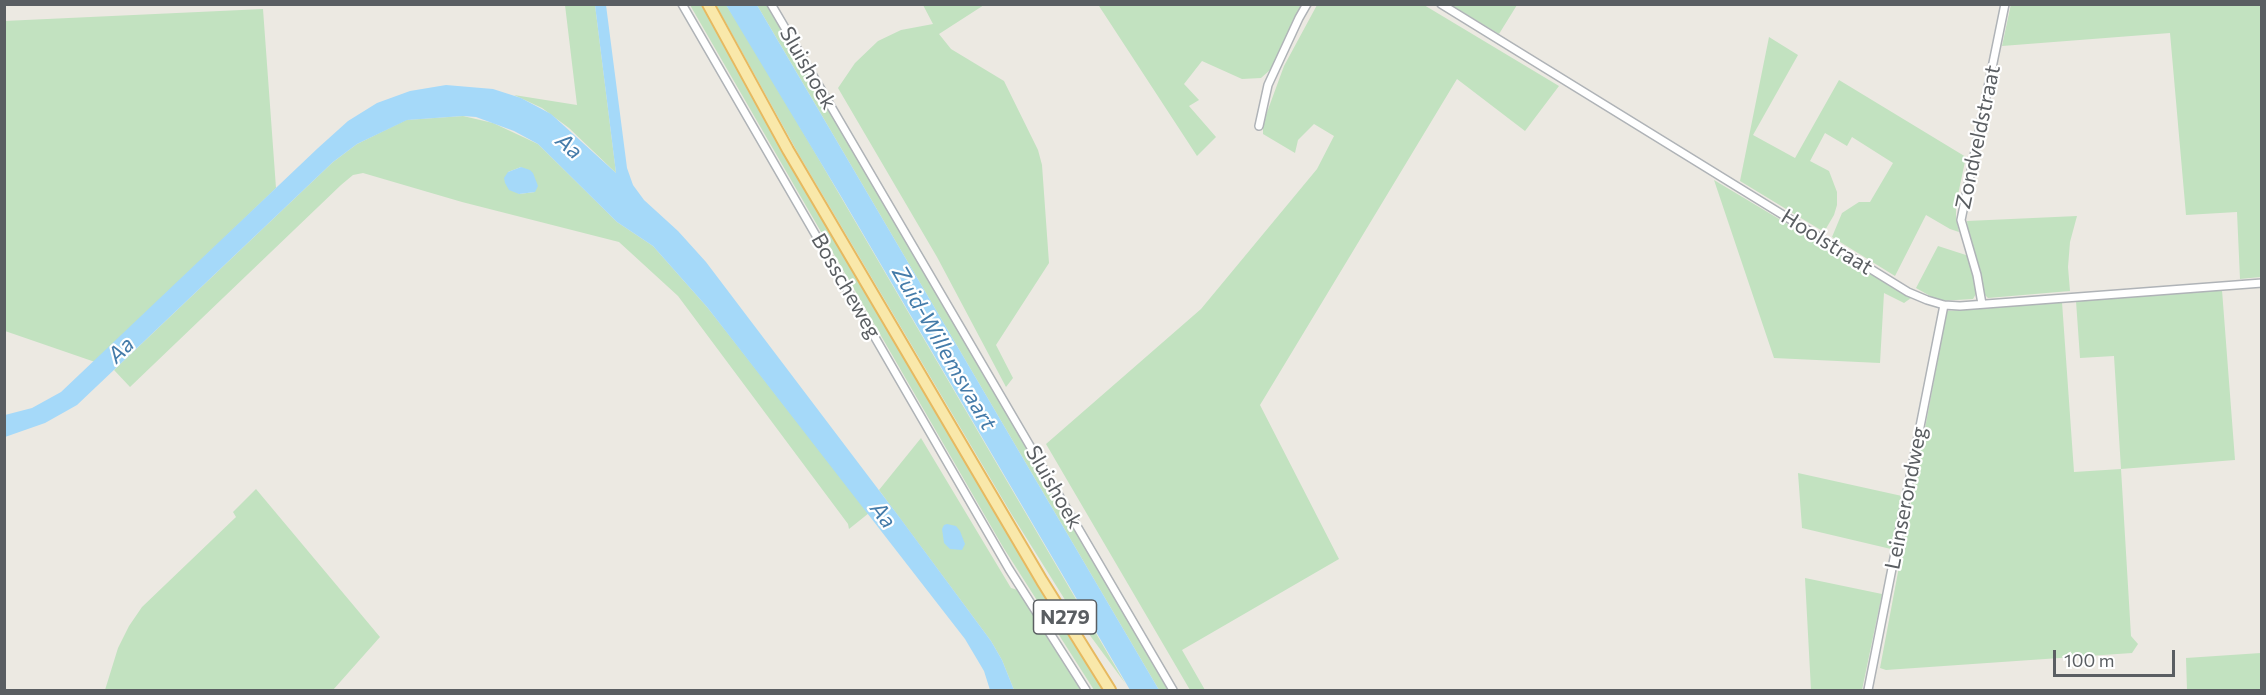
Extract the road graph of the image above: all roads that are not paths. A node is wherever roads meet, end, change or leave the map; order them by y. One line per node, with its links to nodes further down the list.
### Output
1 (682, 4): 11 (street, Bosscheweg)
2 (708, 4): 12 (main road, Bosscheweg / N279)
3 (771, 4): 13 (street, Sluishoek)
4 (1307, 4): 7 (street)
5 (1442, 4): 10 (street, Hoolstraat)
6 (2005, 4): 9 (street, Zondveldstraat)
7 (1259, 126)
8 (2262, 283): 9 (street, Hoolstraat)
9 (1982, 304): 10 (street, Hoolstraat)
10 (1944, 306): 14 (street, Leinserondweg)
11 (1086, 690)
12 (1110, 690)
13 (1173, 690)
14 (1868, 690)

